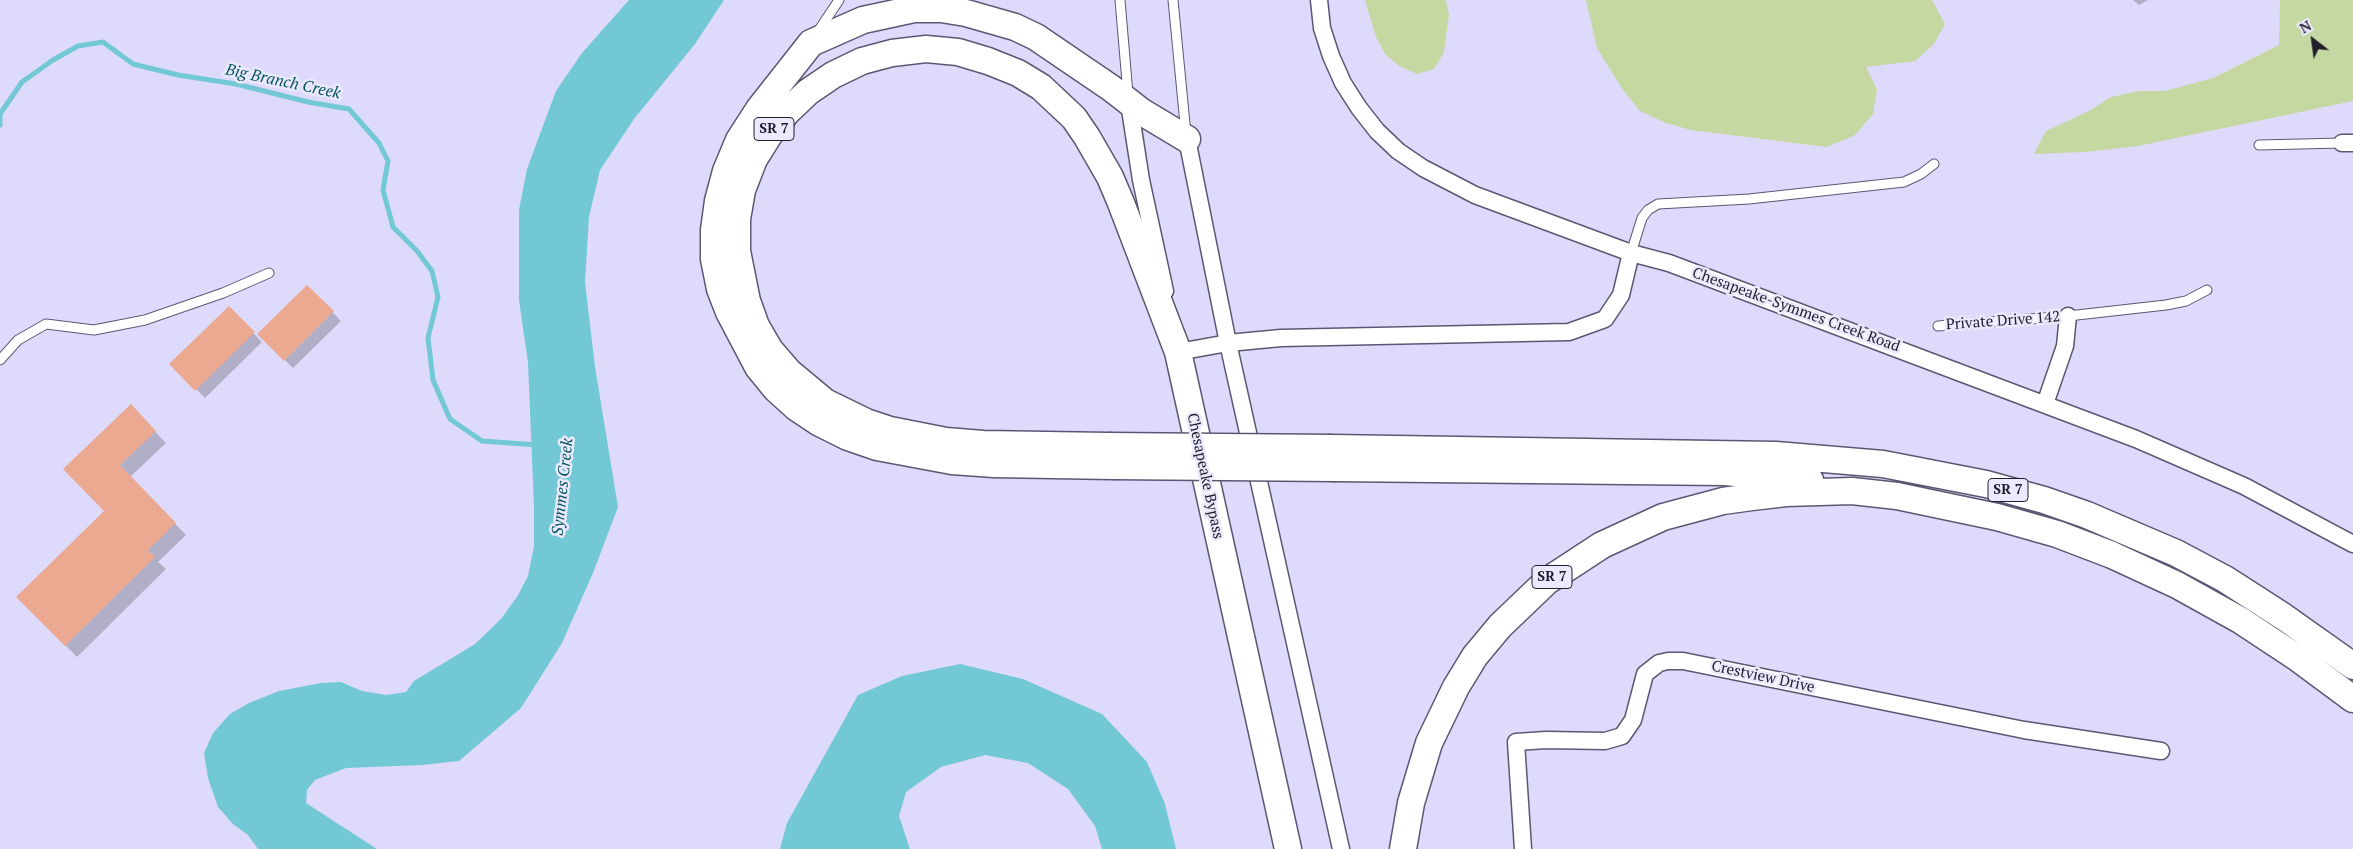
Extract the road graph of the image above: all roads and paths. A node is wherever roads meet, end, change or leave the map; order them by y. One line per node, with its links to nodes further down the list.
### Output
1 (839, 0): 5 (lane)
2 (1120, 0): 6 (lane)
3 (1173, 0): 7 (lane)
4 (1319, 0): 11 (street, Chesapeake-Symmes Creek Road)
5 (811, 43): 6 (main road); 20 (main road)
6 (1129, 103): 7 (main road); 17 (street, Chesapeake Bypass)
7 (1187, 139): 16 (street)
8 (2347, 143): 9 (lane)
9 (2259, 145)
10 (1934, 164): 11 (lane)
11 (1630, 253): 16 (street); 19 (street, Chesapeake-Symmes Creek Road)
12 (269, 273): 18 (lane)
13 (2207, 290): 14 (lane, Private Drive 142)
14 (2068, 316): 15 (lane, Private Drive 142); 19 (street, Private Drive 142)
15 (1938, 326)
16 (1228, 343): 17 (street); 28 (street)
17 (1178, 352): 20 (main road, SR 7); 27 (main road, Chesapeake Bypass / SR 7)
18 (0, 360)
19 (2045, 404): 23 (street, Chesapeake-Symmes Creek Road)
20 (1111, 456): 21 (main road, SR 7, bridge)
21 (1333, 458): 22 (main road); 24 (main road, SR 7)
22 (1852, 491): 25 (main road, SR 7); 29 (main road, SR 7)
23 (2353, 544)
24 (2353, 666)
25 (2353, 699)
26 (2161, 751): 30 (street, Crestview Drive)
27 (1288, 849)
28 (1341, 849)
29 (1403, 849)
30 (1523, 849)

